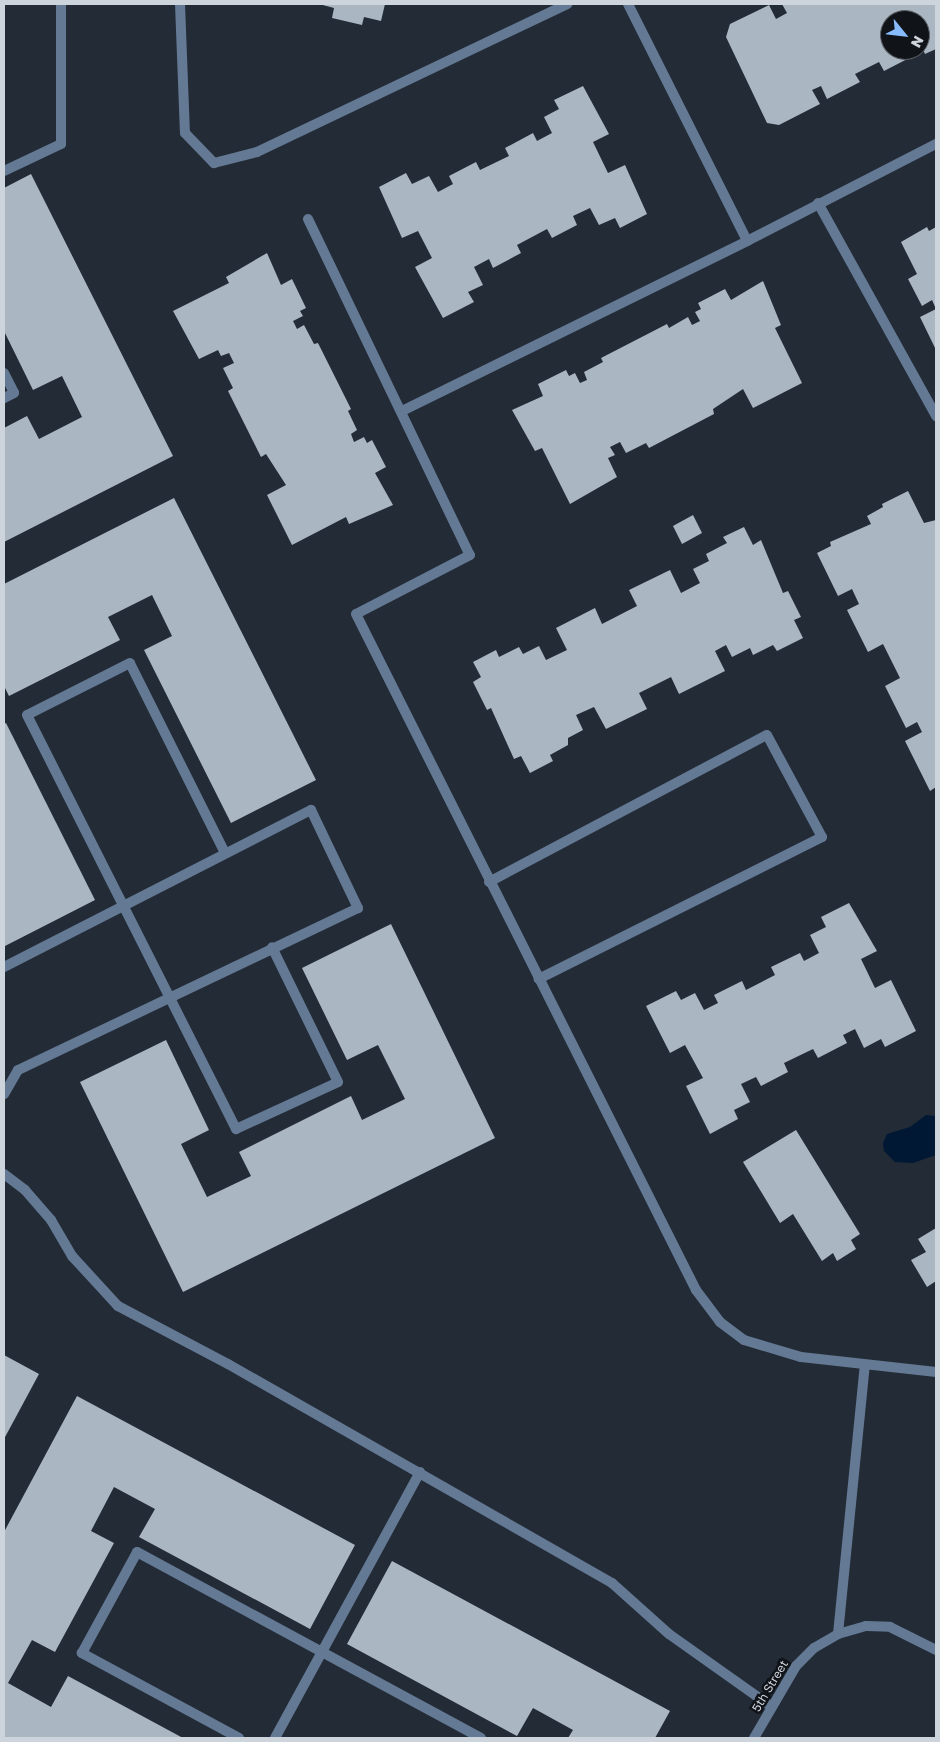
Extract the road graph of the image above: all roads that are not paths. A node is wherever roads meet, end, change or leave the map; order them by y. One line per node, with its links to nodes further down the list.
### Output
1 (61, 4): 6 (street)
2 (180, 4): 3 (street)
3 (567, 4)
4 (628, 4): 9 (street)
5 (936, 144): 7 (street)
6 (4, 171)
7 (818, 203): 9 (street); 13 (street)
8 (308, 219): 12 (street)
9 (747, 241): 12 (street)
10 (4, 373): 11 (street)
11 (4, 398)
12 (402, 411): 15 (street)
13 (936, 416)
14 (225, 853): 16 (street); 16 (street); 17 (street)
15 (488, 882): 19 (street); 19 (street)
16 (122, 906): 18 (street); 20 (street)
17 (272, 947): 20 (street); 20 (street)
18 (4, 967)
19 (538, 979): 23 (street)
20 (168, 998): 21 (street)
21 (4, 1094)
22 (4, 1174): 25 (street)
23 (865, 1365): 24 (street); 26 (street)
24 (936, 1372)
25 (420, 1472): 28 (street); 29 (street)
26 (838, 1634): 27 (street, 5th Street); 29 (street, 5th Street)
27 (936, 1650)
28 (324, 1653): 30 (street); 31 (street); 32 (street)
29 (772, 1707): 33 (street, 5th Street)
30 (238, 1738)
31 (275, 1738)
32 (481, 1738)
33 (754, 1738)

